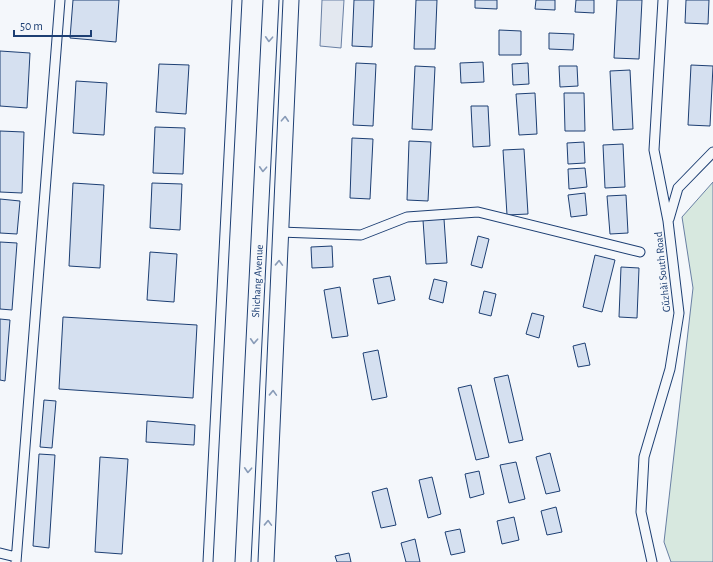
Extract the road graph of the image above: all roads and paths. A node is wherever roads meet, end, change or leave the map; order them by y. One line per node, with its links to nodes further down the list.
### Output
1 (60, 0): 11 (street)
2 (237, 0): 12 (street)
3 (271, 0): 13 (main road, Shichang Avenue, one-way to 13)
4 (290, 0): 8 (main road, Shichang Avenue, one-way to 4)
5 (663, 0): 7 (street, Gǔzhài South Road)
6 (713, 152): 7 (street)
7 (668, 221): 15 (street, Gǔzhài South Road)
8 (280, 232): 9 (street); 14 (main road, Shichang Avenue, one-way to 8)
9 (640, 252)
10 (0, 553): 11 (street)
11 (16, 560)
12 (208, 562)
13 (243, 562)
14 (266, 562)
15 (652, 562)

